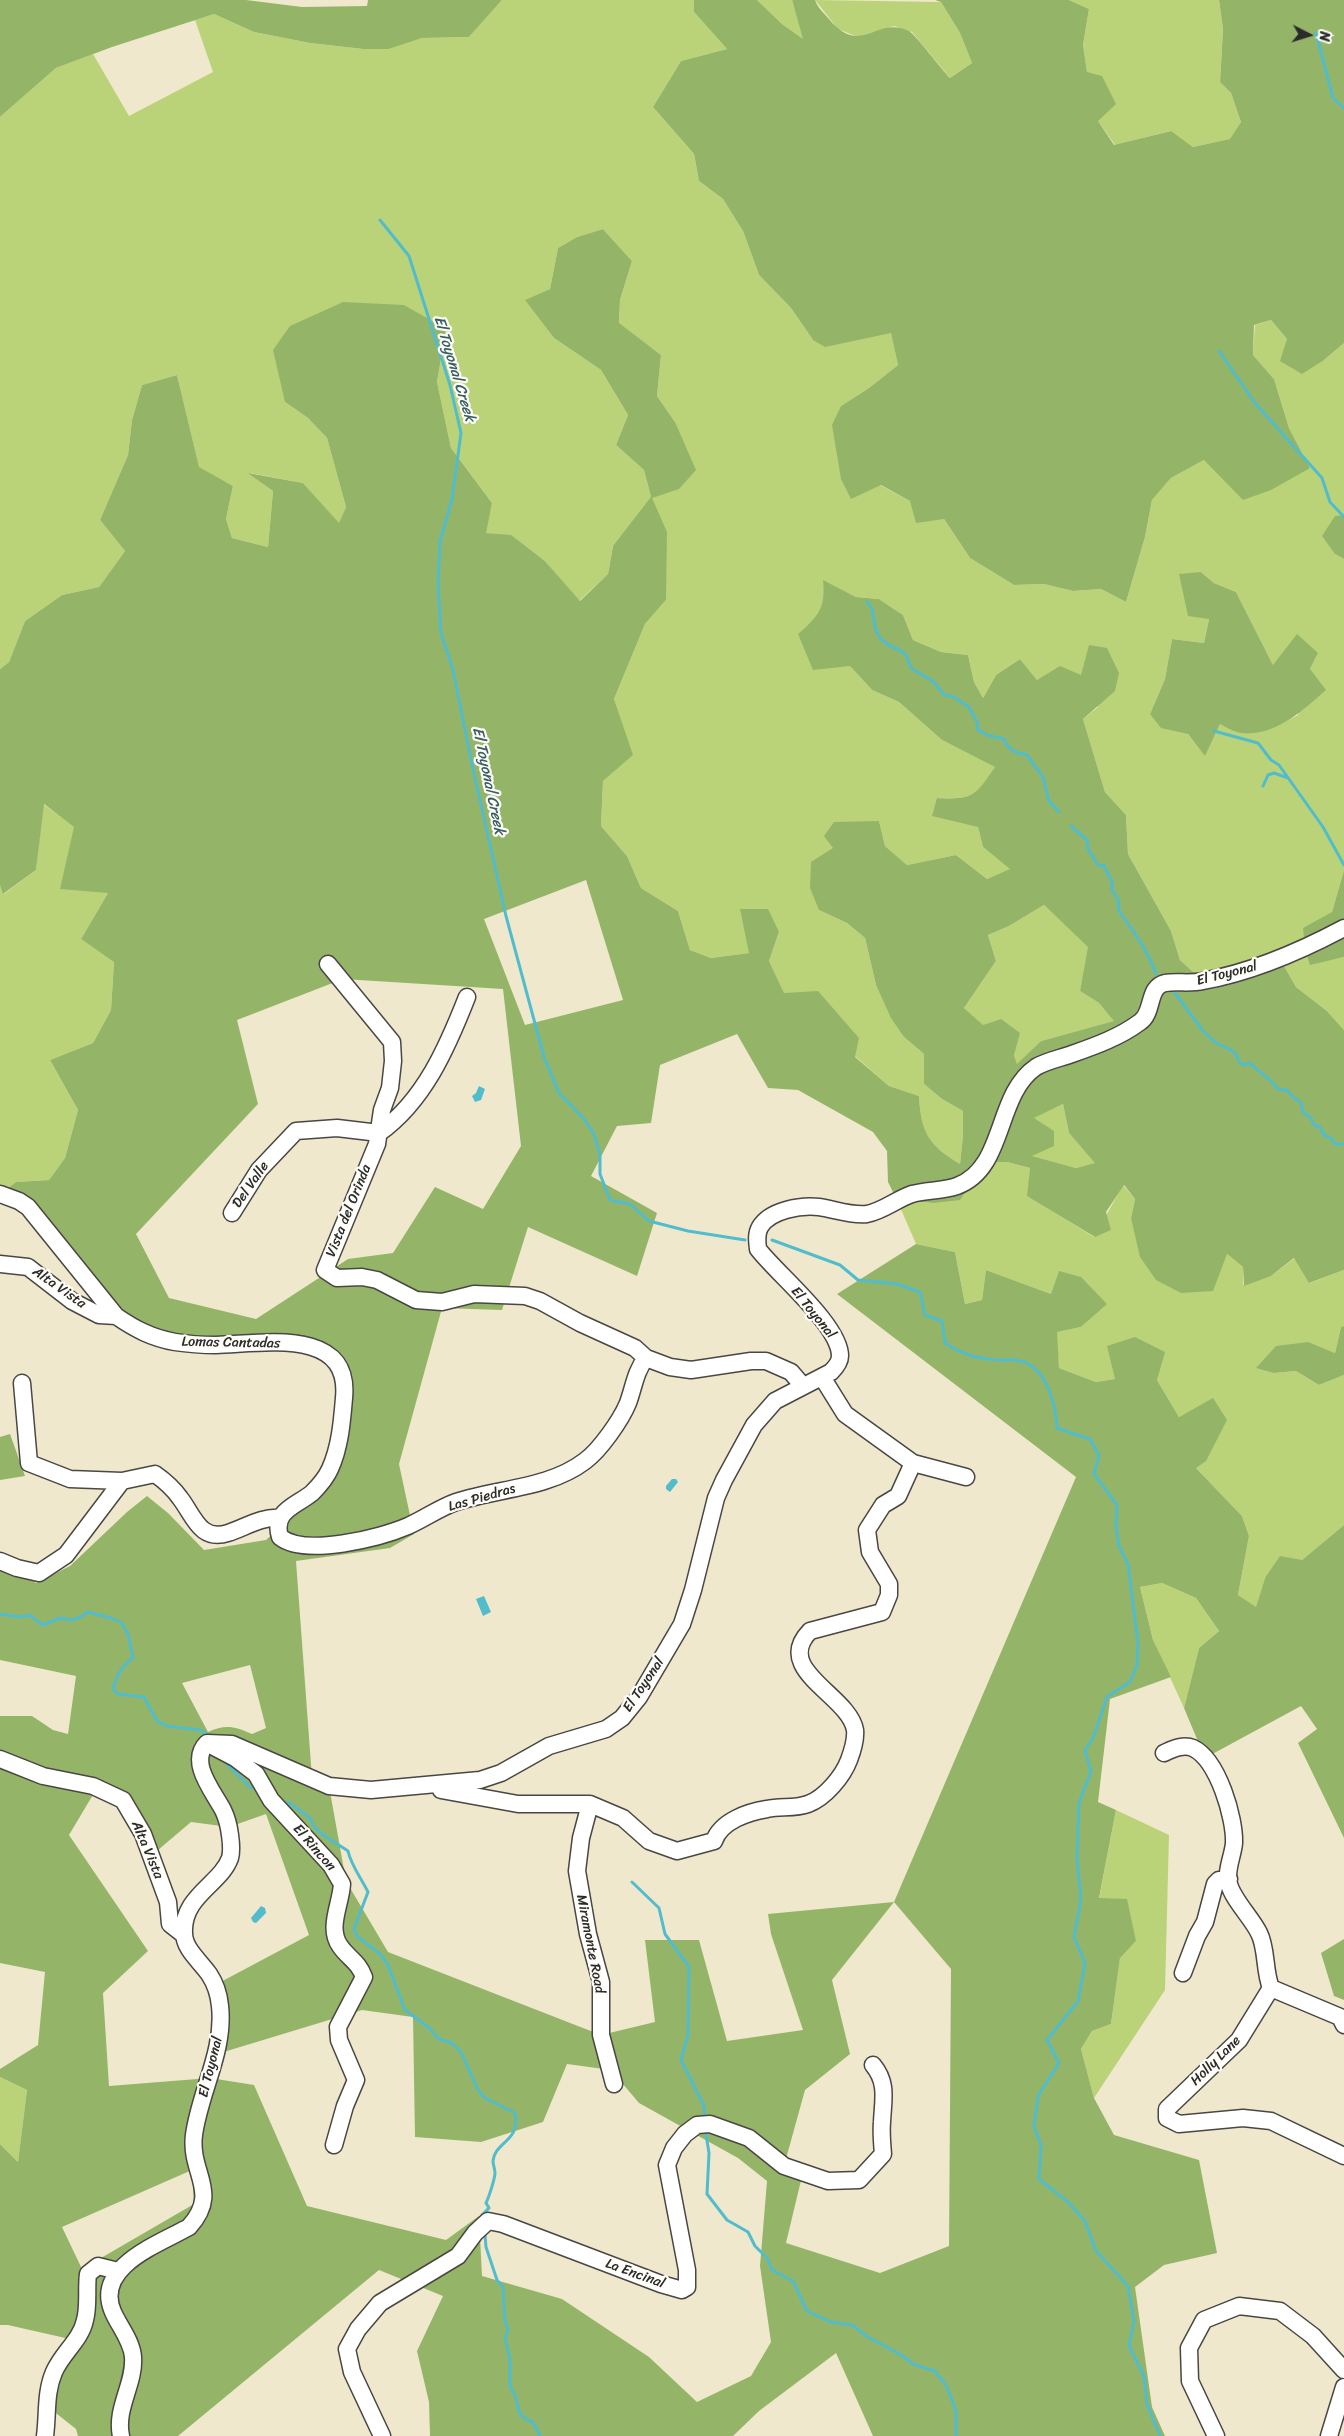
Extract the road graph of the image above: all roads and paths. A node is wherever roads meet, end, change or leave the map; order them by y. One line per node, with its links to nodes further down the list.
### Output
1 (1344, 928): 10 (street, El Toyonal)
2 (328, 964): 4 (street, Vista del Orinda)
3 (467, 997): 4 (street)
4 (379, 1133): 6 (street, Del Valle); 9 (street, Vista del Orinda)
5 (0, 1194): 8 (street, Lomas Cantadas)
6 (232, 1213)
7 (0, 1264): 8 (street, Alta Vista)
8 (116, 1316): 16 (street, Lomas Cantadas)
9 (646, 1358): 12 (street, Vista del Orinda); 16 (street, Las Piedras)
10 (822, 1377): 12 (street, El Toyonal); 13 (street)
11 (22, 1383): 15 (street)
12 (803, 1386): 21 (street, El Toyonal)
13 (913, 1463): 14 (street); 22 (street)
14 (966, 1477)
15 (122, 1481): 16 (street); 17 (street)
16 (280, 1518)
17 (0, 1561)
18 (207, 1743): 21 (street, El Toyonal); 24 (street); 30 (street, El Rincon)
19 (1164, 1753): 23 (street)
20 (0, 1759): 24 (street, Alta Vista)
21 (424, 1787): 22 (street)
22 (590, 1804): 29 (street, Miramonte Road)
23 (1229, 1879): 25 (street); 26 (street)
24 (184, 1935): 32 (street, El Toyonal)
25 (1183, 1973)
26 (1271, 1988): 27 (street); 31 (street, Holly Lane)
27 (1344, 2025)
28 (873, 2065): 38 (street, La Encinal)
29 (614, 2084)
30 (334, 2145)
31 (1344, 2156)
32 (118, 2271): 36 (street); 37 (street)
33 (1344, 2370): 39 (street)
34 (1344, 2386): 35 (street)
35 (1335, 2431)
36 (44, 2436)
37 (121, 2436)
38 (382, 2436)
39 (1216, 2436)

